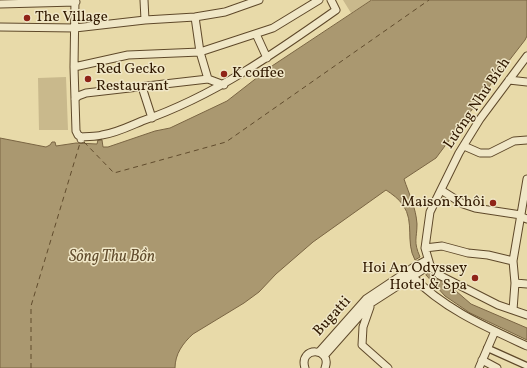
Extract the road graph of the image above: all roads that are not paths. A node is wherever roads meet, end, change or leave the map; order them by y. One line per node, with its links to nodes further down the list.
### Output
1 (144, 0): 8 (street)
2 (260, 0): 7 (street)
3 (319, 0): 11 (street)
4 (330, 0): 14 (street)
5 (75, 1): 6 (street); 10 (street)
6 (0, 4)
7 (195, 17): 8 (street); 12 (street)
8 (145, 20): 10 (street)
9 (0, 27): 10 (street)
10 (75, 28): 15 (street)
11 (256, 34): 12 (street); 14 (street)
12 (200, 52): 15 (street); 16 (street)
13 (527, 56): 17 (street, Lương Như Bích)
14 (267, 58): 19 (street)
15 (74, 67): 21 (street)
16 (208, 79): 19 (street); 20 (street)
17 (509, 80): 18 (street); 24 (street, Lương Như Bích)
18 (527, 82)
19 (224, 85): 22 (street)
20 (142, 87): 21 (street); 22 (street)
21 (75, 99): 22 (street)
22 (152, 118)
23 (527, 140): 24 (street)
24 (464, 146): 26 (street, Lương Như Bích)
25 (527, 179): 27 (street)
26 (441, 190): 27 (street); 28 (street, Lương Như Bích)
27 (524, 217): 29 (street)
28 (425, 248): 29 (street); 30 (street, Lương Như Bích)
29 (513, 261): 32 (street)
30 (429, 263): 31 (street); 35 (street); 40 (street, Bugatti)
31 (412, 276): 34 (street); 37 (street)
32 (515, 283): 33 (street); 35 (street)
33 (527, 284)
34 (371, 303): 40 (street); 45 (street)
35 (513, 310): 36 (street)
36 (527, 315)
37 (495, 331): 38 (street); 39 (street)
38 (527, 346)
39 (487, 348): 41 (street); 42 (street)
40 (321, 354): 43 (street); 44 (street)
41 (482, 360): 46 (street); 47 (street)
42 (527, 366)
43 (305, 368)
44 (325, 368)
45 (388, 368)
46 (479, 368)
47 (497, 368)

